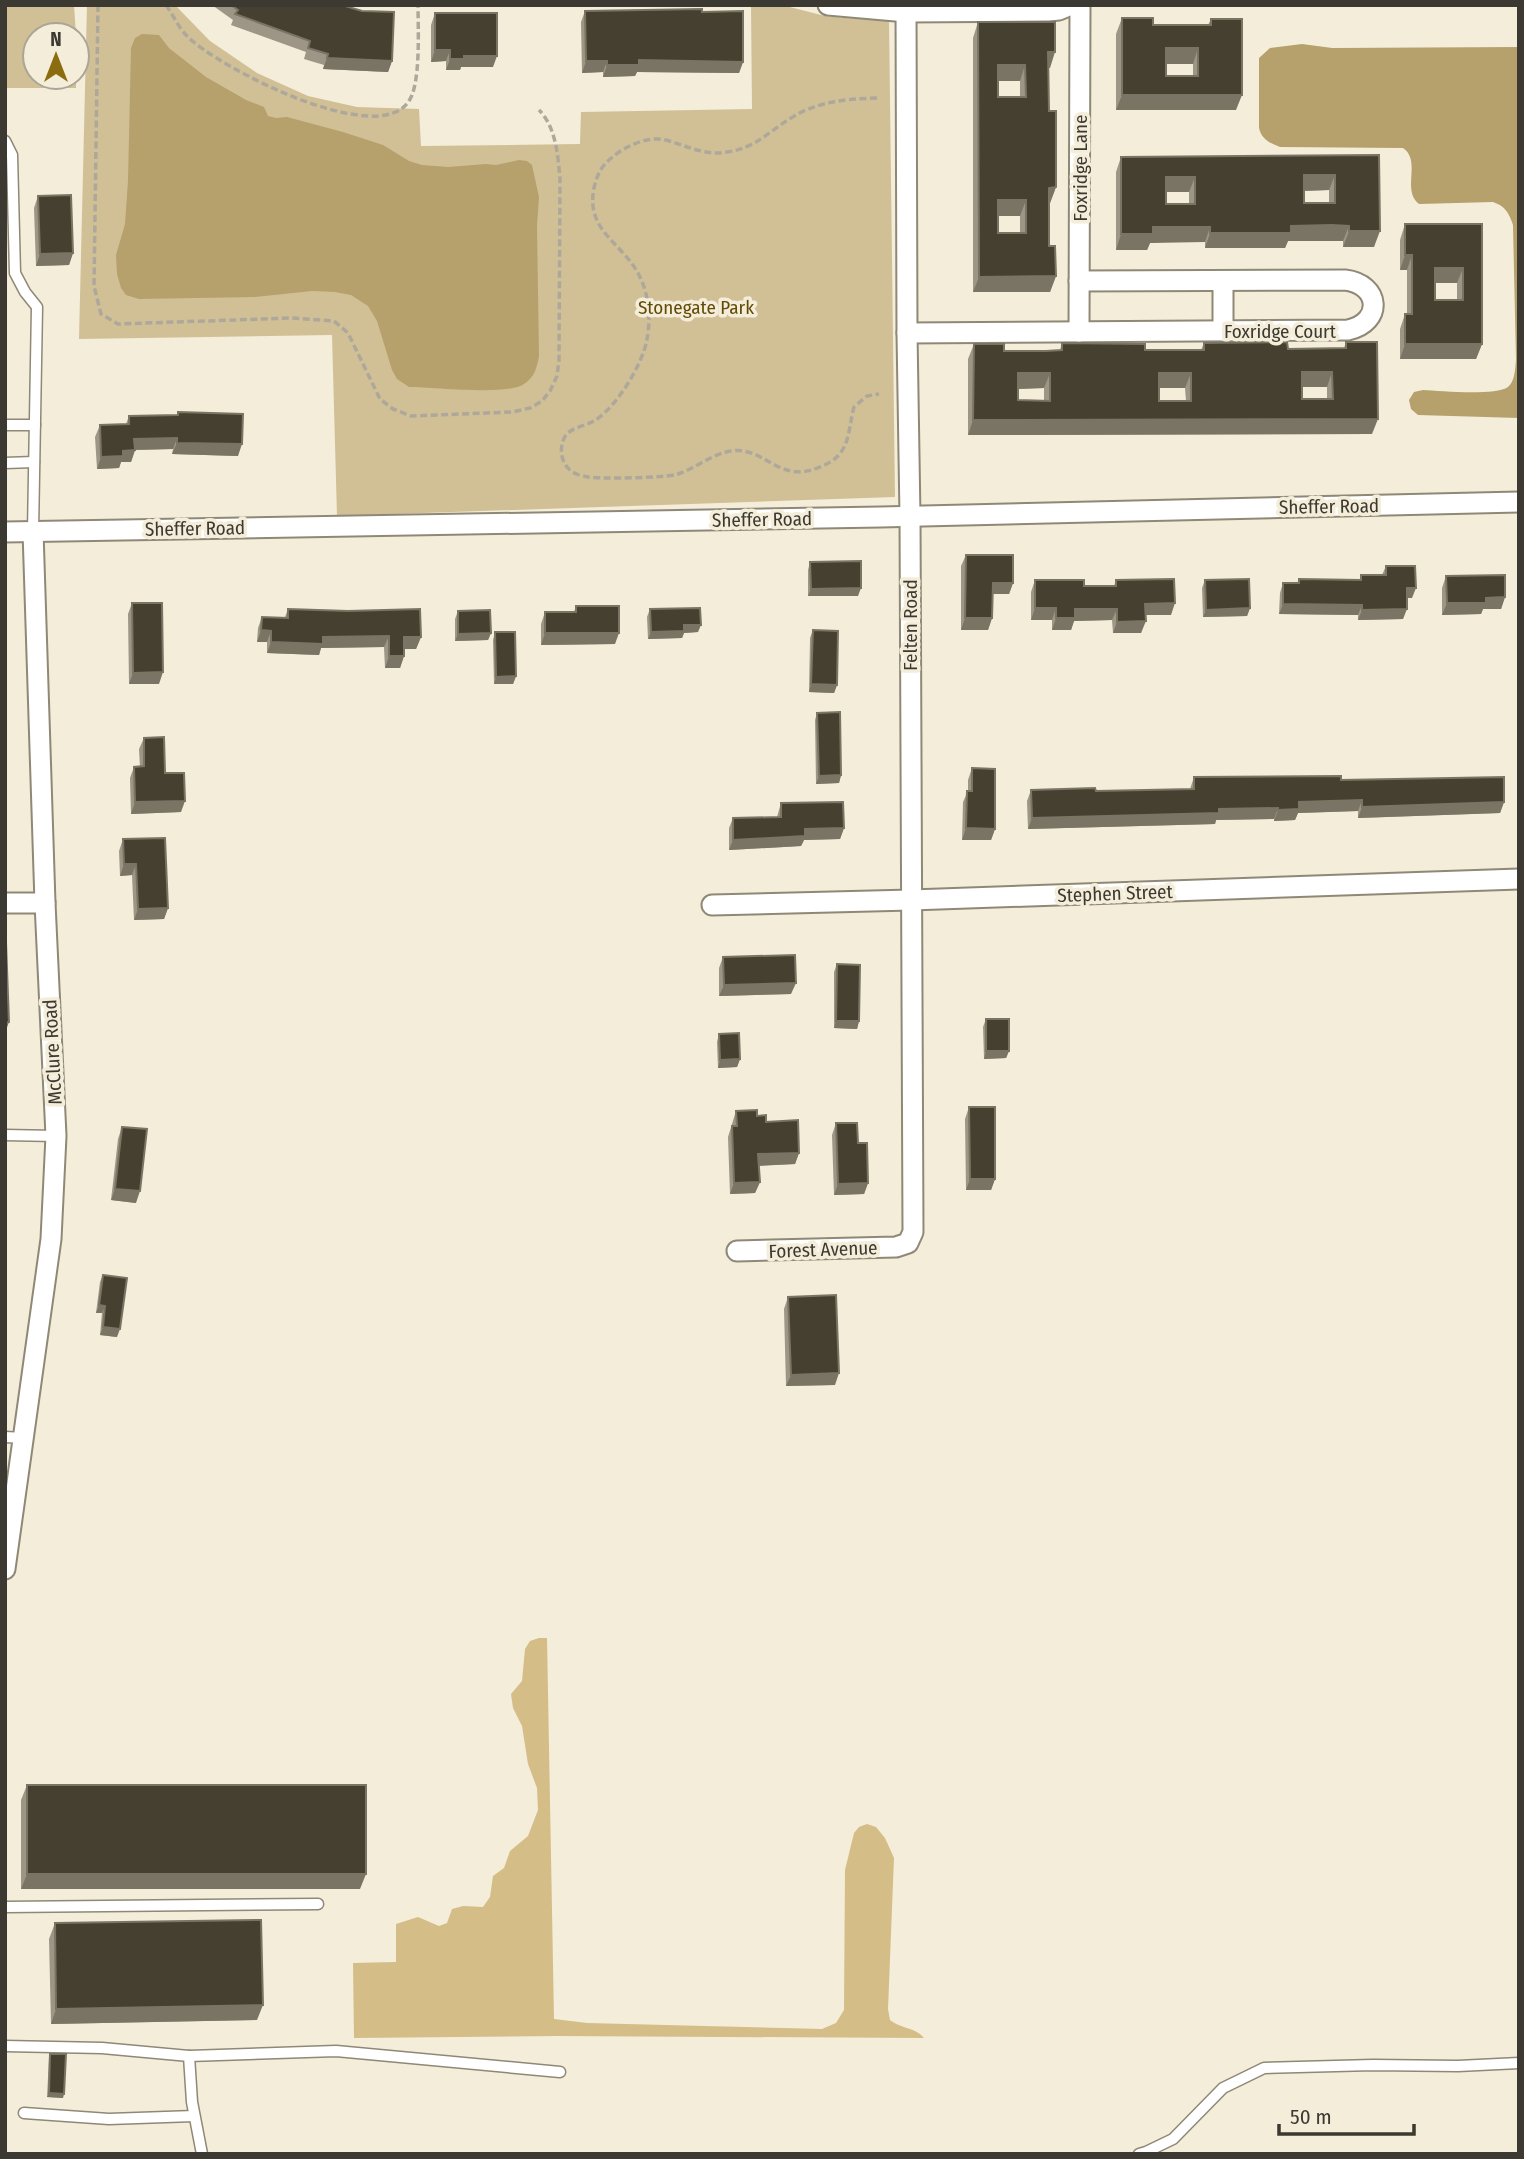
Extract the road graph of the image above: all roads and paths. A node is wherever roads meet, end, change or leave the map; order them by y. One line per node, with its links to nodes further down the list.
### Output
1 (98, 5): 9 (path)
2 (166, 5): 3 (path)
3 (418, 5)
4 (828, 5): 7 (street)
5 (1071, 5): 7 (street)
6 (1080, 5): 12 (street, Foxridge Lane)
7 (906, 8): 16 (street, Felten Road)
8 (877, 98): 17 (path)
9 (539, 110)
10 (5, 141): 11 (lane)
11 (10, 226): 19 (lane)
12 (1079, 281): 13 (street, Foxridge Court); 15 (street, Foxridge Lane)
13 (1223, 281): 14 (street); 14 (street, Foxridge Court)
14 (1223, 331): 15 (street, Foxridge Court)
15 (1079, 332): 16 (street, Foxridge Court)
16 (906, 333): 23 (street, Felten Road)
17 (879, 394)
18 (5, 425): 19 (lane)
19 (35, 425): 20 (lane)
20 (34, 462): 21 (lane); 25 (lane)
21 (5, 463)
22 (1519, 502): 23 (street, Sheffer Road)
23 (910, 516): 25 (street, Sheffer Road); 27 (street, Felten Road)
24 (5, 531): 25 (street, Sheffer Road)
25 (33, 531): 28 (street, McClure Road)
26 (1519, 879): 27 (street, Stephen Street)
27 (911, 900): 30 (street, Stephen Street); 33 (street, Felten Road)
28 (45, 903): 29 (street); 32 (street, McClure Road)
29 (5, 904)
30 (712, 905)
31 (5, 1135): 32 (lane)
32 (56, 1136): 35 (street, McClure Road)
33 (908, 1243): 34 (street, Forest Avenue)
34 (737, 1251)
35 (15, 1438): 36 (street, McClure Road)
36 (5, 1569)
37 (318, 1903): 38 (lane)
38 (5, 1908)
39 (5, 2046): 40 (lane)
40 (189, 2056): 42 (lane); 44 (lane)
41 (1519, 2063): 46 (lane)
42 (560, 2072)
43 (24, 2113): 44 (lane)
44 (194, 2116): 45 (lane)
45 (202, 2154)
46 (1139, 2154)

